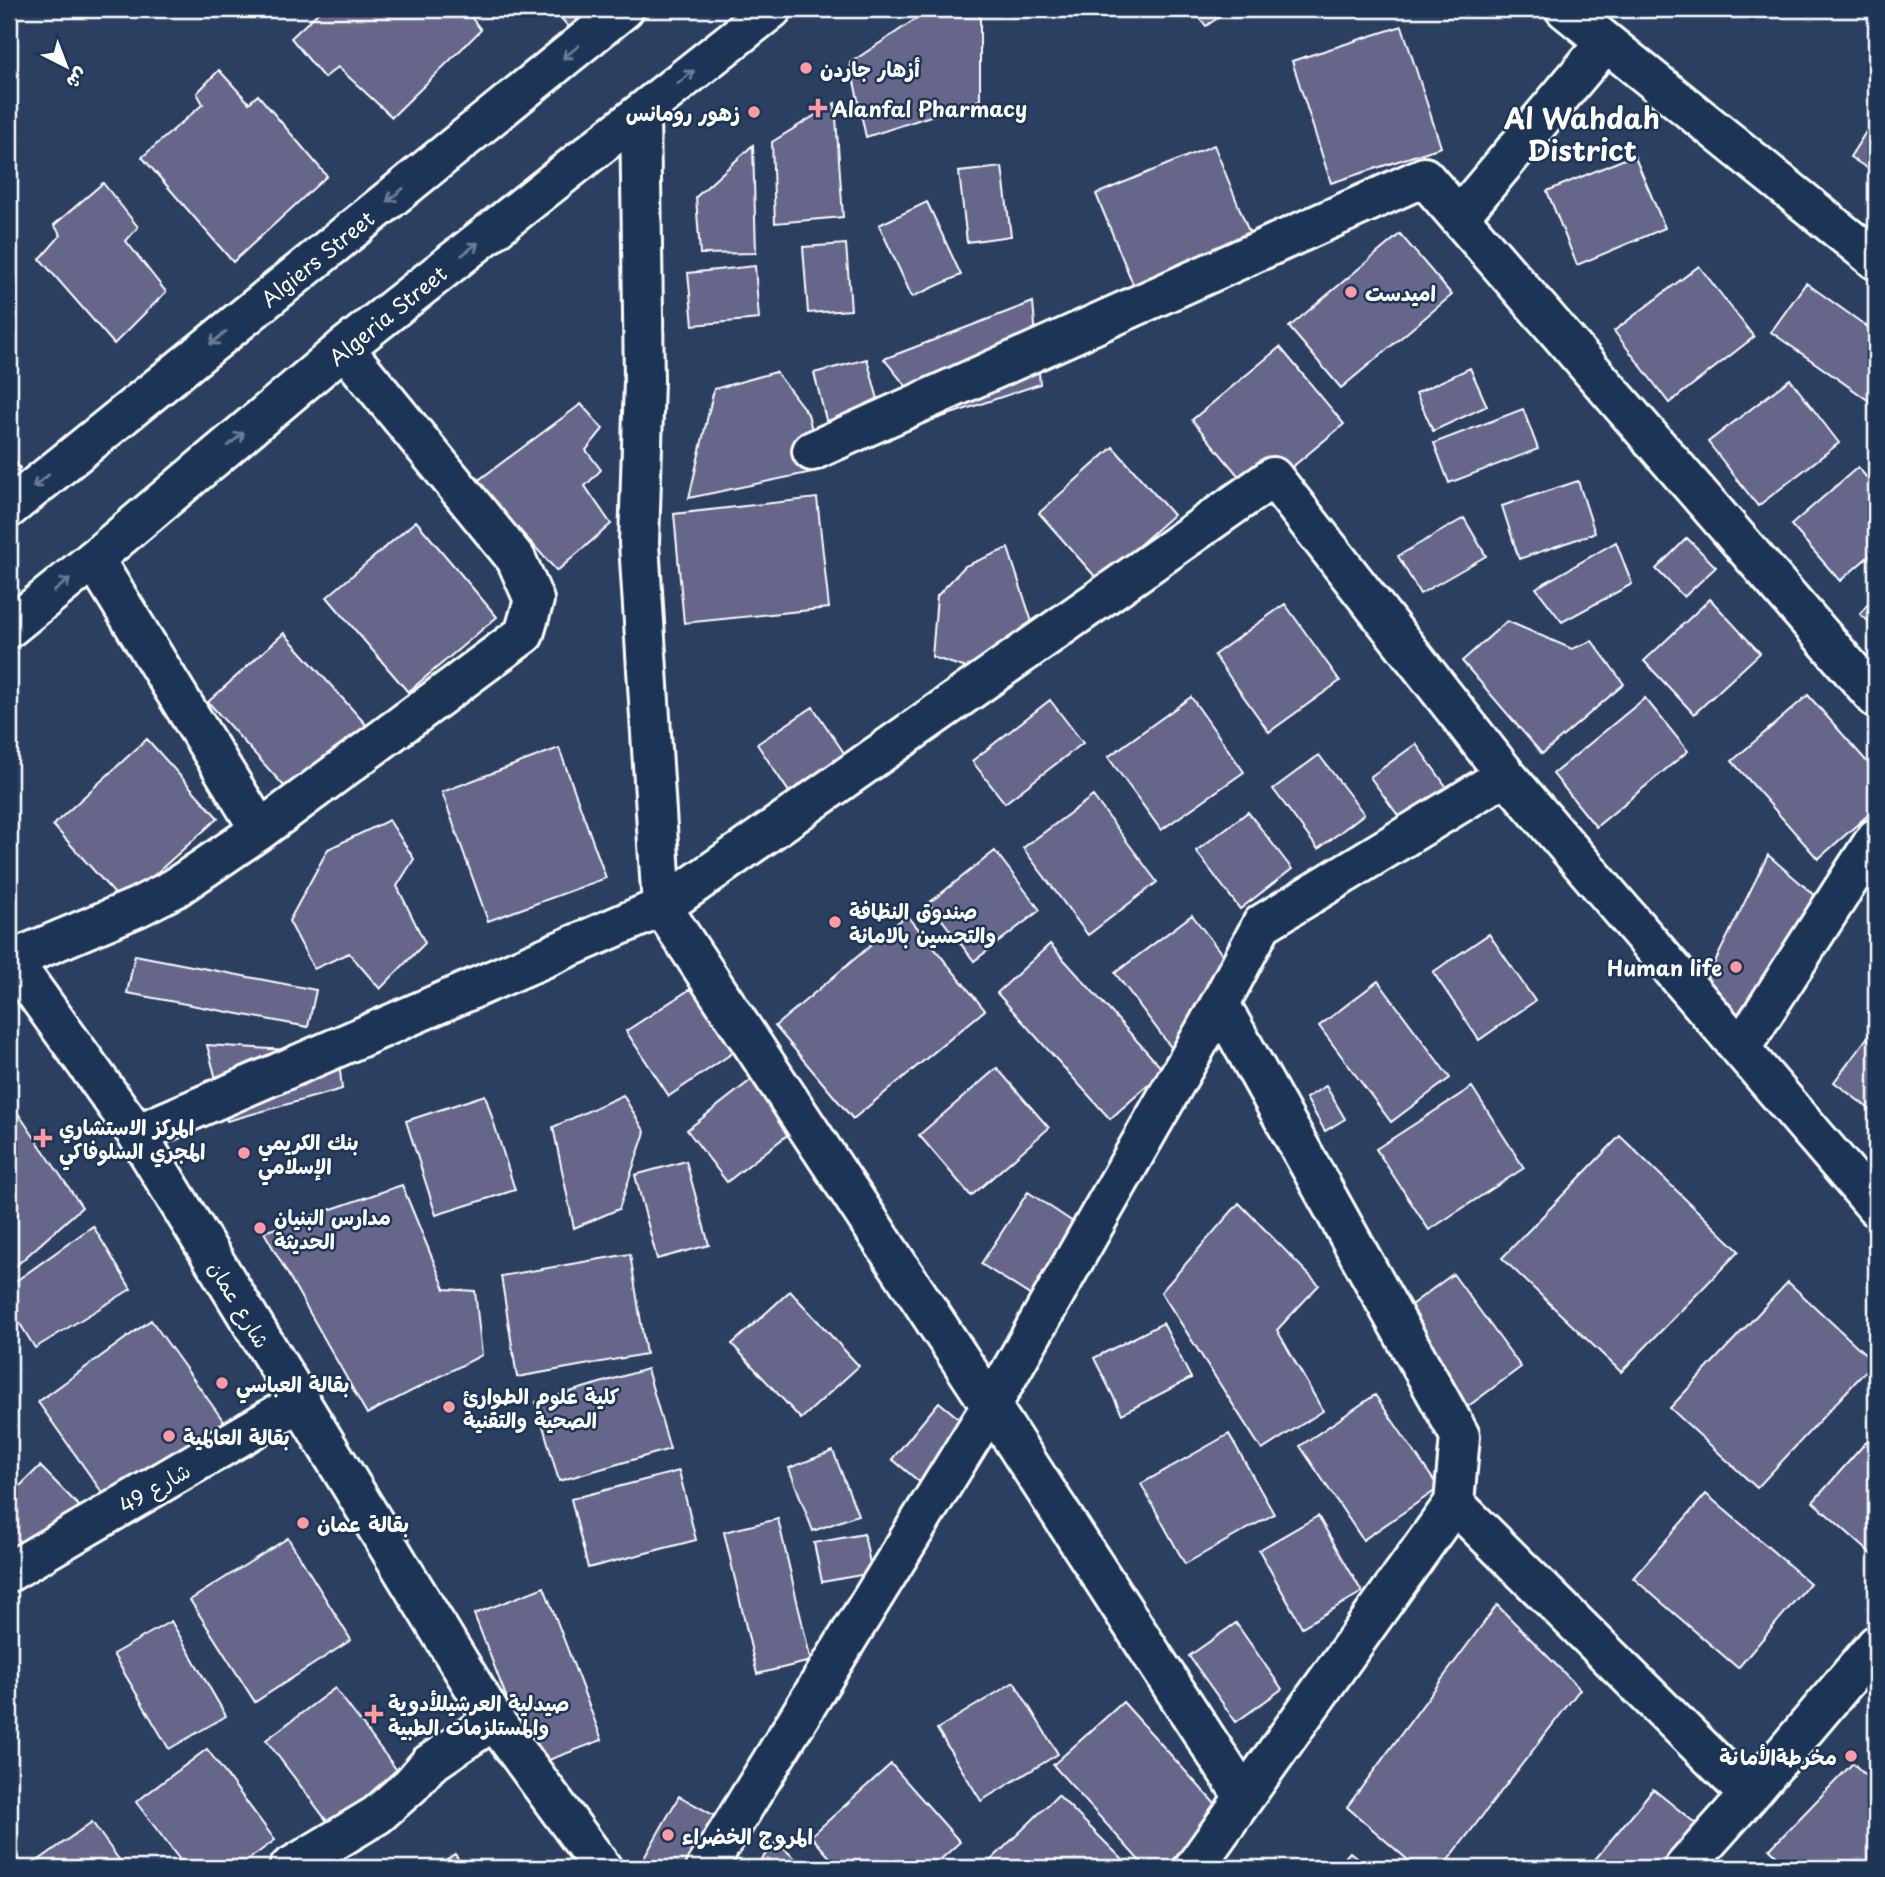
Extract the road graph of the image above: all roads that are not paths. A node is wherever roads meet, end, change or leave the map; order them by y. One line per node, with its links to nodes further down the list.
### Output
1 (624, 9): 10 (street, Algiers Street, one-way to 10)
2 (772, 9): 5 (street, Algeria Street, one-way to 2)
3 (1565, 9): 4 (street)
4 (1606, 41): 6 (street); 7 (street)
5 (640, 114): 8 (street, Algeria Street, one-way to 5); 17 (street)
6 (1459, 217): 9 (street); 13 (street)
7 (1876, 260)
8 (344, 348): 11 (street, Algeria Street, one-way to 8); 15 (street)
9 (812, 450)
10 (9, 508)
11 (94, 558): 12 (street, Algeria Street, one-way to 11); 15 (street)
12 (9, 628)
13 (1876, 698)
14 (1506, 775): 17 (street); 19 (street); 20 (street)
15 (260, 830): 18 (street)
16 (1876, 838): 20 (street)
17 (662, 906): 21 (street); 24 (street)
18 (10, 958): 21 (street, شارع عمان)
19 (1220, 1004): 24 (street); 25 (street)
20 (1741, 1048): 22 (street)
21 (137, 1134): 23 (street, شارع عمان)
22 (1876, 1207)
23 (299, 1402): 26 (street, شارع 49); 28 (street, شارع عمان)
24 (991, 1406): 30 (street); 33 (street)
25 (1454, 1503): 29 (street); 30 (street)
26 (9, 1572)
27 (1876, 1645): 29 (street)
28 (494, 1720): 31 (street); 32 (street, شارع عمان)
29 (1749, 1795): 35 (street)
30 (1244, 1797): 34 (street)
31 (289, 1868)
32 (603, 1868)
33 (706, 1868)
34 (1194, 1868)
35 (1684, 1868)

